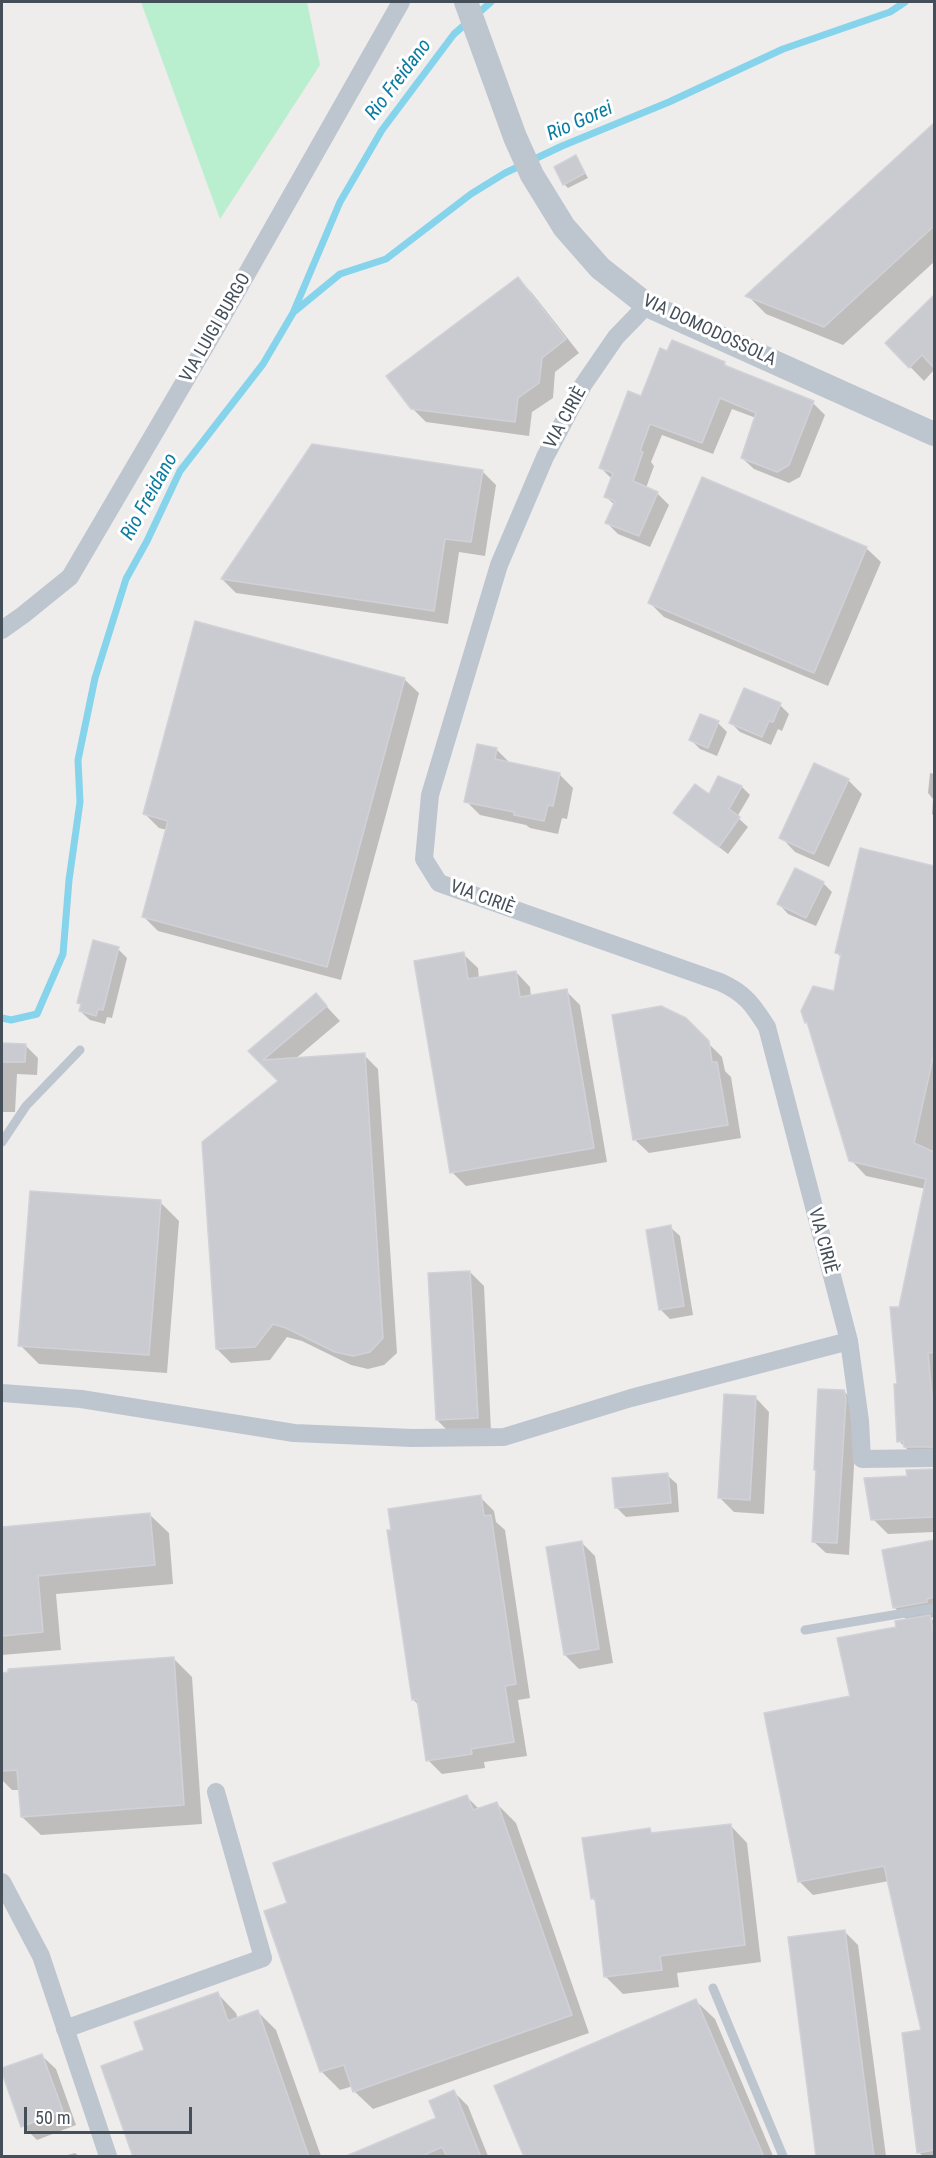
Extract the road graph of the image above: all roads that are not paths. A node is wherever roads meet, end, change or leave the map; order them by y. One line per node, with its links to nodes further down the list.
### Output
1 (403, 4): 5 (street, VIA LUIGI BURGO)
2 (467, 11): 3 (street, VIA DOMODOSSOLA)
3 (647, 305): 4 (street, VIA DOMODOSSOLA); 8 (street, VIA CIRIÈ)
4 (934, 434)
5 (2, 630)
6 (80, 1050): 7 (lane)
7 (2, 1142)
8 (849, 1341): 9 (street); 10 (street, VIA CIRIÈ)
9 (2, 1394)
10 (934, 1458)
11 (934, 1608): 12 (lane)
12 (805, 1630)
13 (216, 1792): 16 (street)
14 (2, 1882): 16 (street)
15 (713, 1988): 18 (lane)
16 (65, 2029): 17 (street)
17 (108, 2157)
18 (783, 2157)

